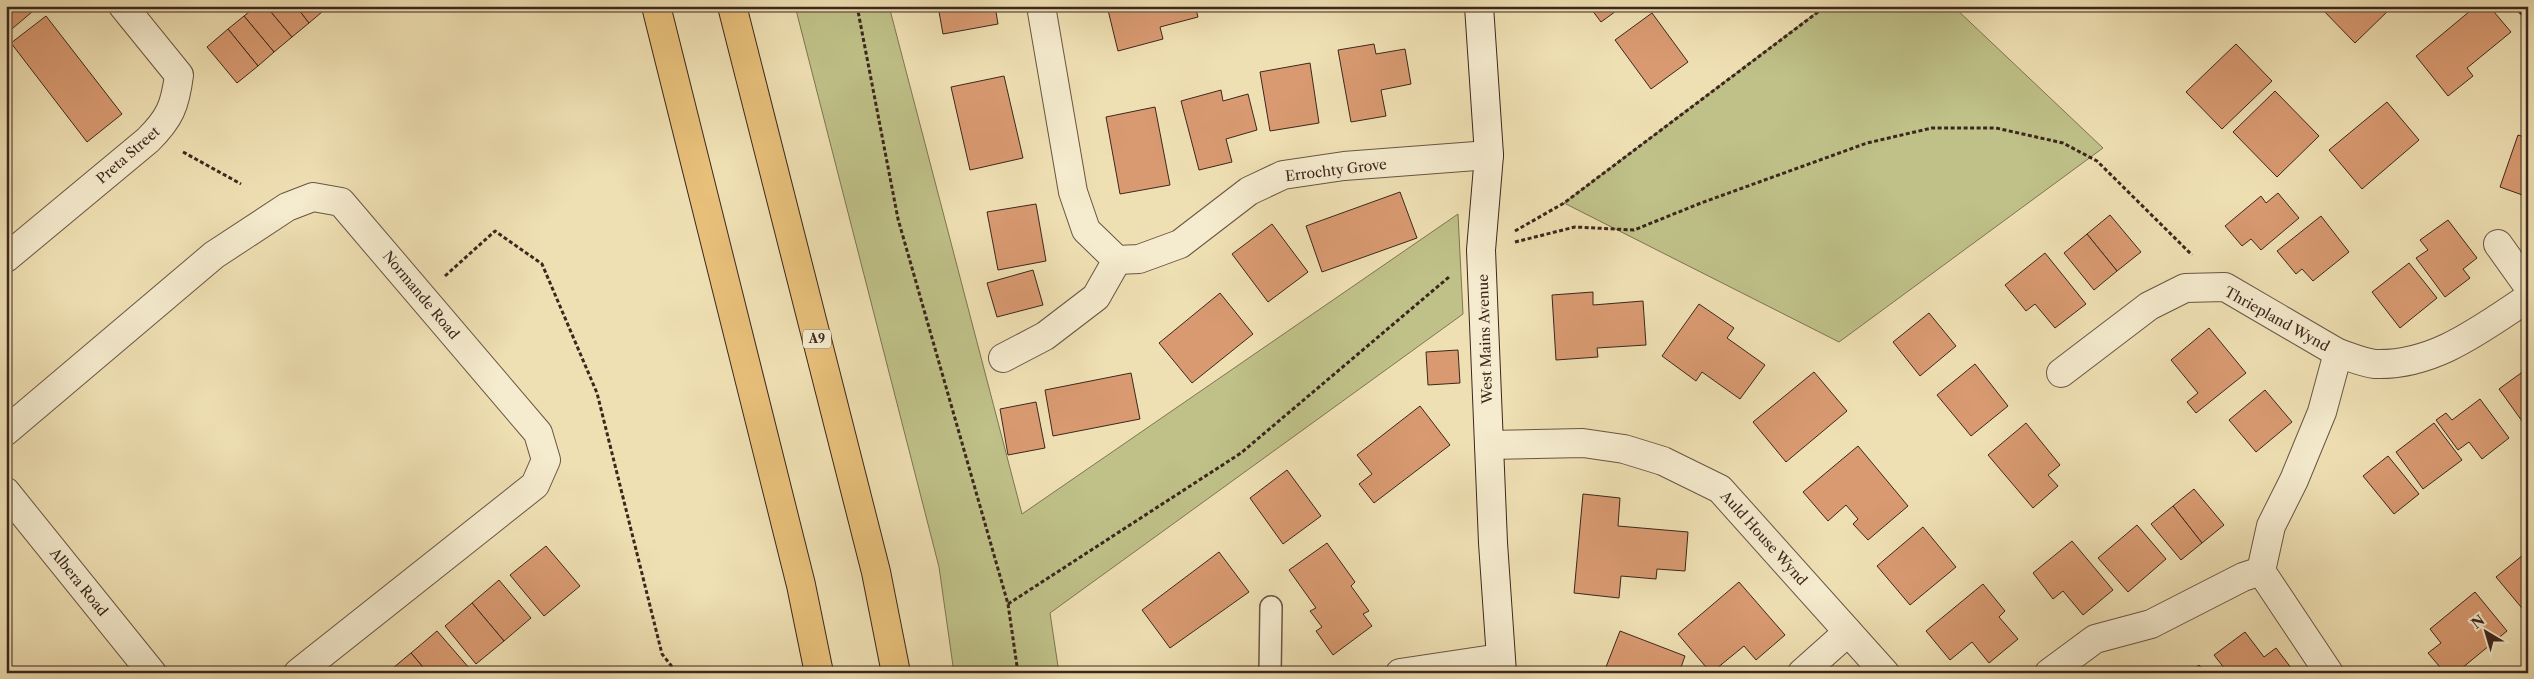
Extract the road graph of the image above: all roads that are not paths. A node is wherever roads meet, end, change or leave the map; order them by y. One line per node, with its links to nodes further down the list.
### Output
1 (123, 6): 8 (street, Preta Street)
2 (656, 6): 24 (highway)
3 (732, 6): 25 (highway, A9)
4 (1041, 6): 9 (street)
5 (1479, 6): 6 (street, West Mains Avenue)
6 (1489, 155): 9 (street, Errochty Grove); 16 (street, West Mains Avenue)
7 (2498, 244): 10 (street)
8 (6, 258)
9 (1117, 260): 13 (street)
10 (2528, 286)
11 (2528, 298): 12 (street, Thriepland Wynd)
12 (2338, 353): 14 (street, Thriepland Wynd); 18 (street, Thriepland Wynd)
13 (1003, 358)
14 (2061, 373)
15 (6, 431): 23 (street, Normande Road)
16 (1489, 444): 20 (street, Auld House Wynd); 21 (street, West Mains Avenue)
17 (6, 492): 22 (street, Albera Road)
18 (2261, 570): 30 (street); 31 (street)
19 (1271, 607): 26 (lane)
20 (1848, 632): 28 (street); 29 (street, Auld House Wynd)
21 (1501, 665): 27 (street)
22 (152, 673)
23 (298, 673)
24 (819, 673)
25 (896, 673)
26 (1270, 673)
27 (1400, 673)
28 (1802, 673)
29 (1885, 673)
30 (2049, 673)
31 (2329, 673)

